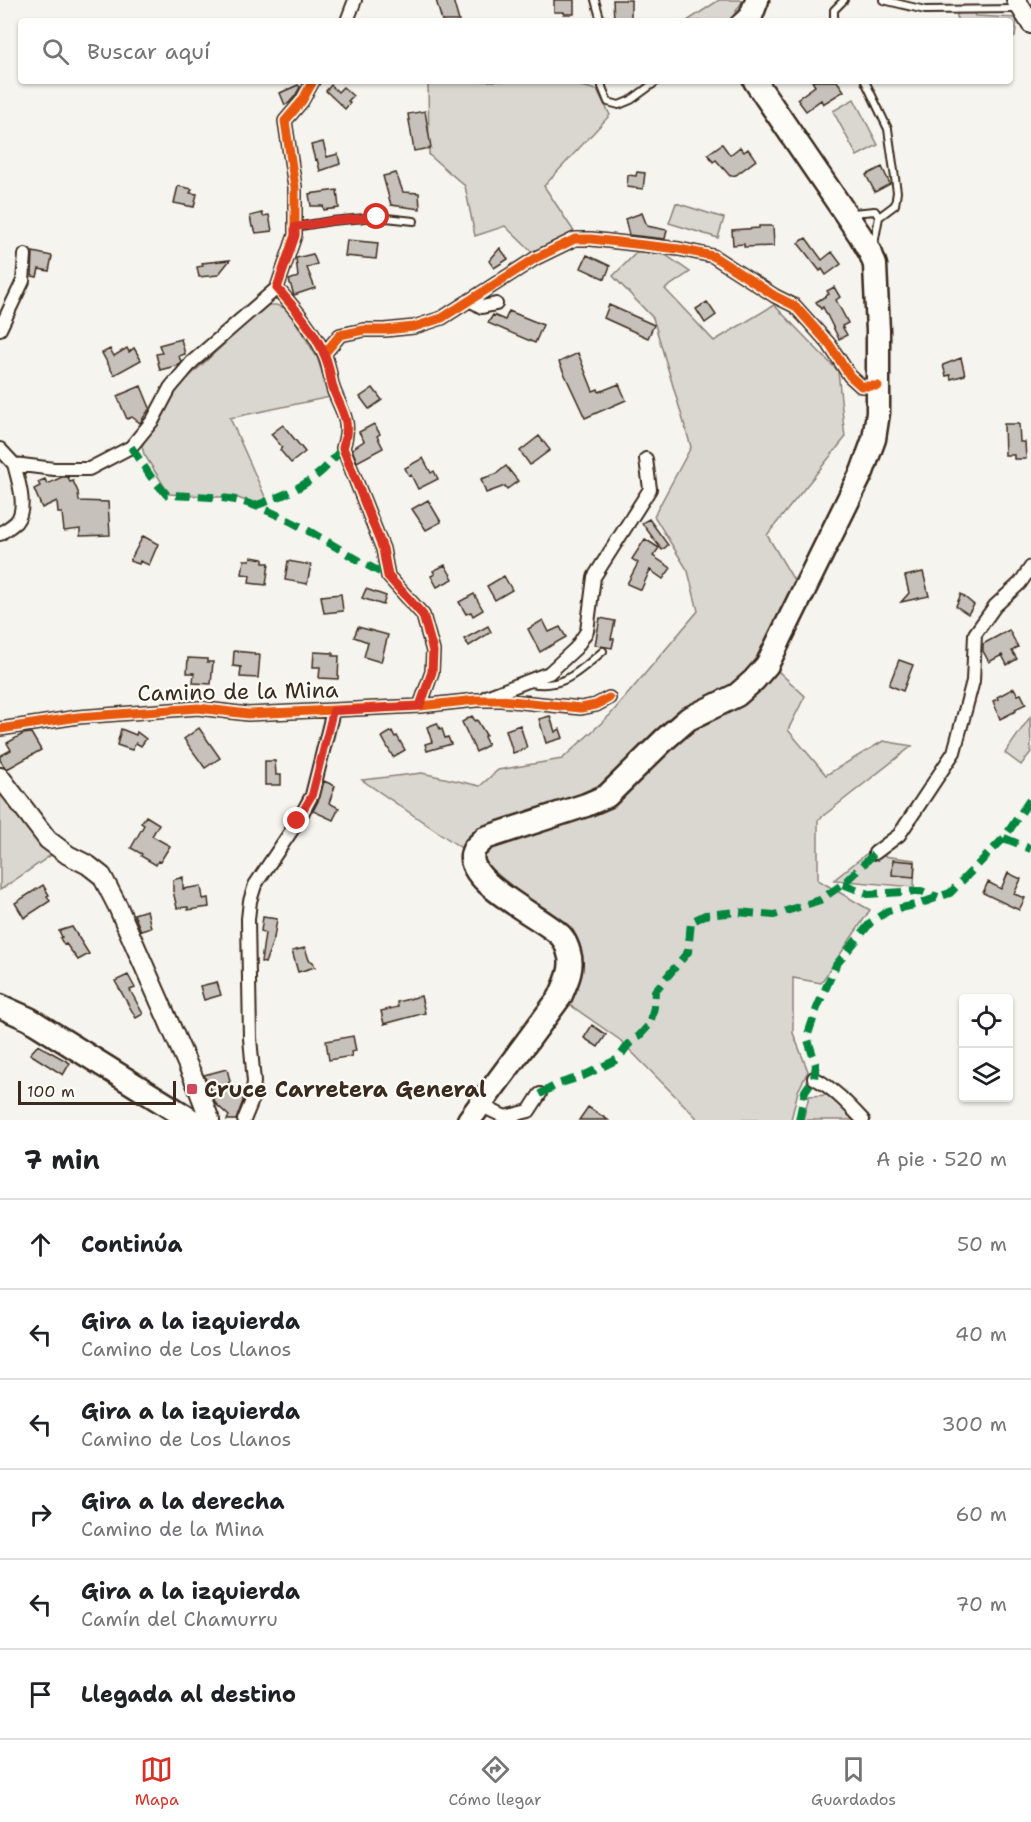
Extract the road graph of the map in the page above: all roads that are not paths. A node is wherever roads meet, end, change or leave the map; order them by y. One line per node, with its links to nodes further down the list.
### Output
1 (355, 0): 7 (street)
2 (595, 0): 8 (lane)
3 (757, 0): 9 (lane); 10 (highway)
4 (844, 0): 11 (lane)
5 (883, 0): 6 (lane)
6 (1023, 11)
7 (348, 18)
8 (600, 18)
9 (737, 18)
10 (749, 18)
11 (834, 18)
12 (311, 84): 20 (street)
13 (602, 84): 14 (lane)
14 (653, 84)
15 (757, 84): 17 (highway)
16 (866, 84): 18 (lane)
17 (846, 214): 18 (lane); 21 (highway)
18 (879, 217): 21 (lane)
19 (414, 221): 20 (lane)
20 (295, 227): 23 (street)
21 (871, 254): 28 (highway)
22 (25, 255): 26 (street)
23 (277, 288): 27 (street); 31 (street)
24 (470, 300): 25 (street); 27 (street); 28 (street)
25 (496, 304)
26 (0, 329)
27 (324, 354): 38 (street)
28 (878, 386): 46 (highway)
29 (0, 449): 31 (street)
30 (646, 459): 35 (street)
31 (14, 464): 32 (street)
32 (0, 534)
33 (1031, 567): 42 (street)
34 (603, 651): 35 (lane)
35 (524, 682): 37 (street)
36 (609, 698): 37 (street)
37 (477, 700): 38 (street, Camino de la Mina)
38 (420, 706): 39 (street, Camino de la Mina)
39 (333, 711): 40 (street, Camino de la Mina); 49 (street)
40 (0, 729)
41 (0, 777): 48 (street)
42 (875, 853)
43 (0, 1006): 47 (highway)
44 (814, 1078): 50 (street)
45 (540, 1094): 46 (street)
46 (475, 1112)
47 (191, 1120)
48 (210, 1120)
49 (244, 1120)
50 (863, 1120)

